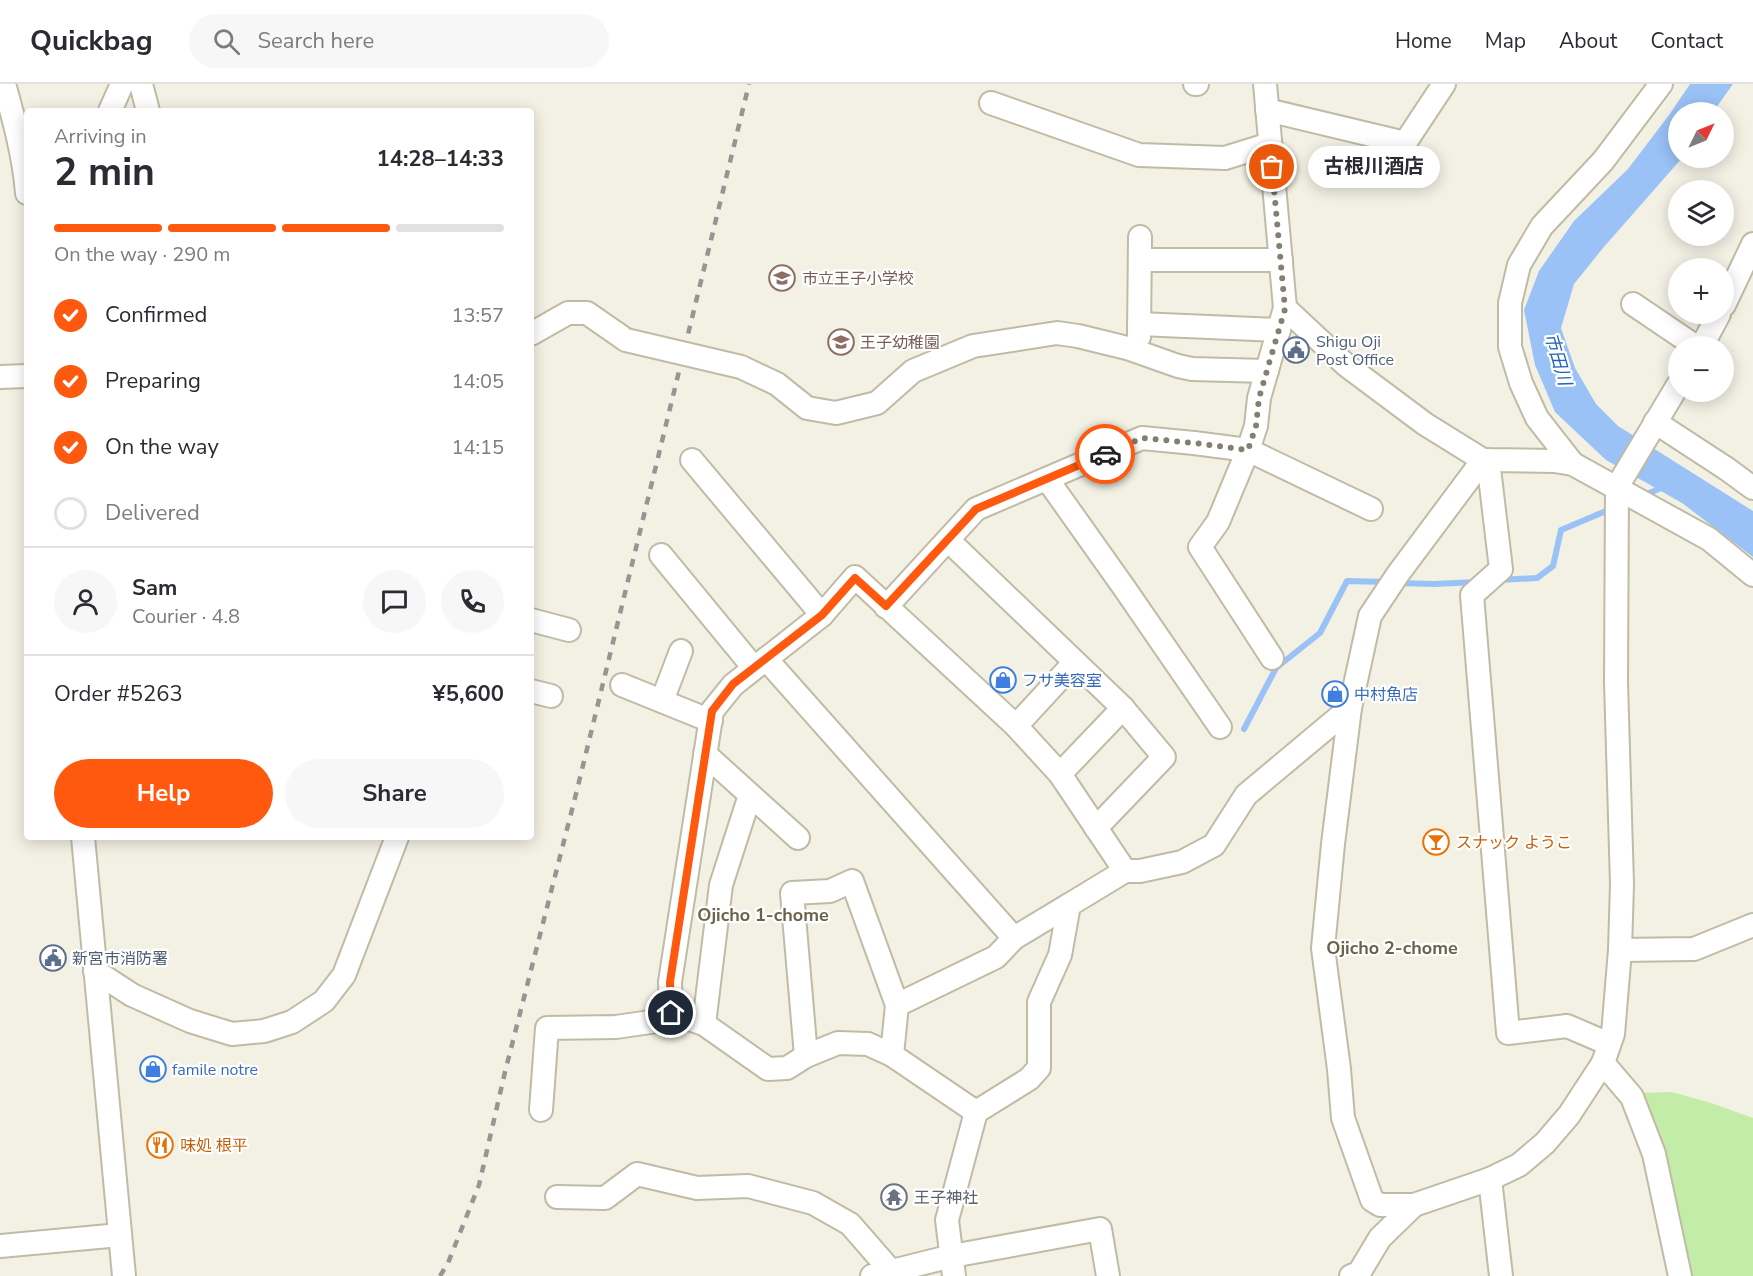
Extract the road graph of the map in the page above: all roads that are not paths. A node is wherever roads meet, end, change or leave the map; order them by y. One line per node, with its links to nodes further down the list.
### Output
1 (4, 84): 12 (street)
2 (122, 84): 8 (street)
3 (141, 84): 9 (street)
4 (1265, 84): 10 (street)
5 (1444, 84): 10 (street)
6 (1661, 84): 33 (street)
7 (991, 103): 11 (street)
8 (111, 108)
9 (147, 108)
10 (1267, 110): 11 (street)
11 (1269, 144): 16 (street)
12 (24, 168)
13 (1140, 237): 15 (street)
14 (1753, 244): 17 (street)
15 (1140, 260): 16 (street); 20 (street)
16 (1281, 260): 19 (street)
17 (1734, 284)
18 (1633, 304): 23 (street)
19 (1285, 309): 21 (street); 32 (street)
20 (1139, 324): 21 (street); 24 (street)
21 (1279, 330): 25 (street)
22 (534, 332): 24 (street, bridge)
23 (1680, 336)
24 (1139, 353): 25 (street)
25 (1267, 371): 30 (street)
26 (24, 376): 27 (street)
27 (0, 377)
28 (1668, 402): 29 (street)
29 (1652, 428): 35 (street); 36 (street)
30 (1248, 450): 34 (street); 37 (street); 46 (street)
31 (692, 460): 42 (street)
32 (1485, 460): 33 (street); 52 (street); 72 (street)
33 (1573, 464): 35 (street)
34 (1047, 479): 38 (street); 55 (street)
35 (1617, 487): 40 (street); 67 (street)
36 (1753, 488)
37 (1371, 509)
38 (948, 540): 41 (street); 47 (street)
39 (662, 555): 48 (street)
40 (1753, 575)
41 (886, 606): 42 (street); 54 (street)
42 (822, 615): 48 (street)
43 (534, 621): 44 (street)
44 (569, 630)
45 (681, 651): 50 (street)
46 (1272, 658)
47 (1075, 662): 51 (street); 54 (street)
48 (760, 664): 53 (street); 66 (street)
49 (622, 685): 50 (street)
50 (662, 701): 53 (street)
51 (1123, 708): 57 (street); 59 (street)
52 (1350, 708): 63 (street); 79 (street)
53 (711, 721): 56 (street)
54 (1016, 726): 57 (street)
55 (1220, 727)
56 (705, 754): 58 (street); 70 (street)
57 (1060, 774): 59 (street)
58 (750, 795): 60 (street); 71 (street)
59 (1096, 828): 63 (street)
60 (798, 838)
61 (84, 840): 68 (street)
62 (396, 840): 68 (street)
63 (1125, 871): 64 (street)
64 (1069, 905): 66 (street); 76 (street)
65 (1753, 925): 67 (street)
66 (1014, 938): 69 (street)
67 (1620, 950): 72 (street)
68 (95, 971): 80 (street)
69 (897, 1005): 73 (street); 74 (street)
70 (671, 1013): 71 (street); 75 (street)
71 (704, 1024): 74 (street)
72 (1606, 1053): 77 (street); 88 (street)
73 (892, 1055): 74 (street); 76 (street)
74 (806, 1056)
75 (541, 1110)
76 (976, 1112): 82 (street)
77 (1490, 1179): 79 (street); 87 (street)
78 (557, 1197): 83 (street)
79 (1414, 1205): 86 (street)
80 (120, 1234): 81 (street); 84 (street)
81 (0, 1246)
82 (953, 1266): 83 (street); 85 (street)
83 (881, 1273)
84 (124, 1276)
85 (1108, 1276)
86 (1352, 1276)
87 (1501, 1276)
88 (1680, 1276)

